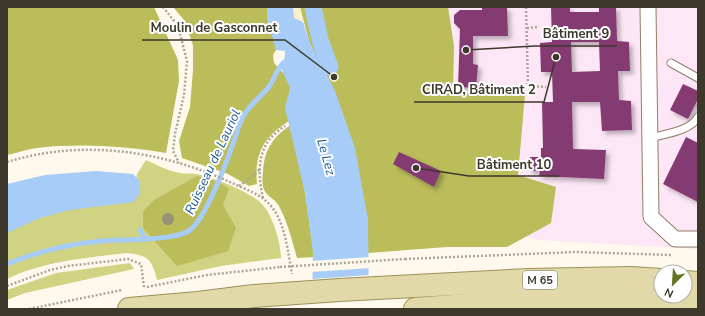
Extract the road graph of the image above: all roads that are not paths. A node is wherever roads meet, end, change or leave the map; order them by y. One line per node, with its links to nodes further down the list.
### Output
1 (648, 7): 5 (street)
2 (672, 63): 3 (lane)
3 (698, 78)
4 (698, 117): 5 (lane)
5 (650, 138): 6 (street)
6 (698, 240)
7 (653, 280): 10 (main road, M 65, bridge)
8 (694, 286): 9 (main road, M 65)
9 (584, 299): 11 (main road, M 65); 13 (main road, M 65)
10 (126, 300)
11 (698, 307)
12 (415, 309): 13 (main road, M 65)
13 (420, 309)

